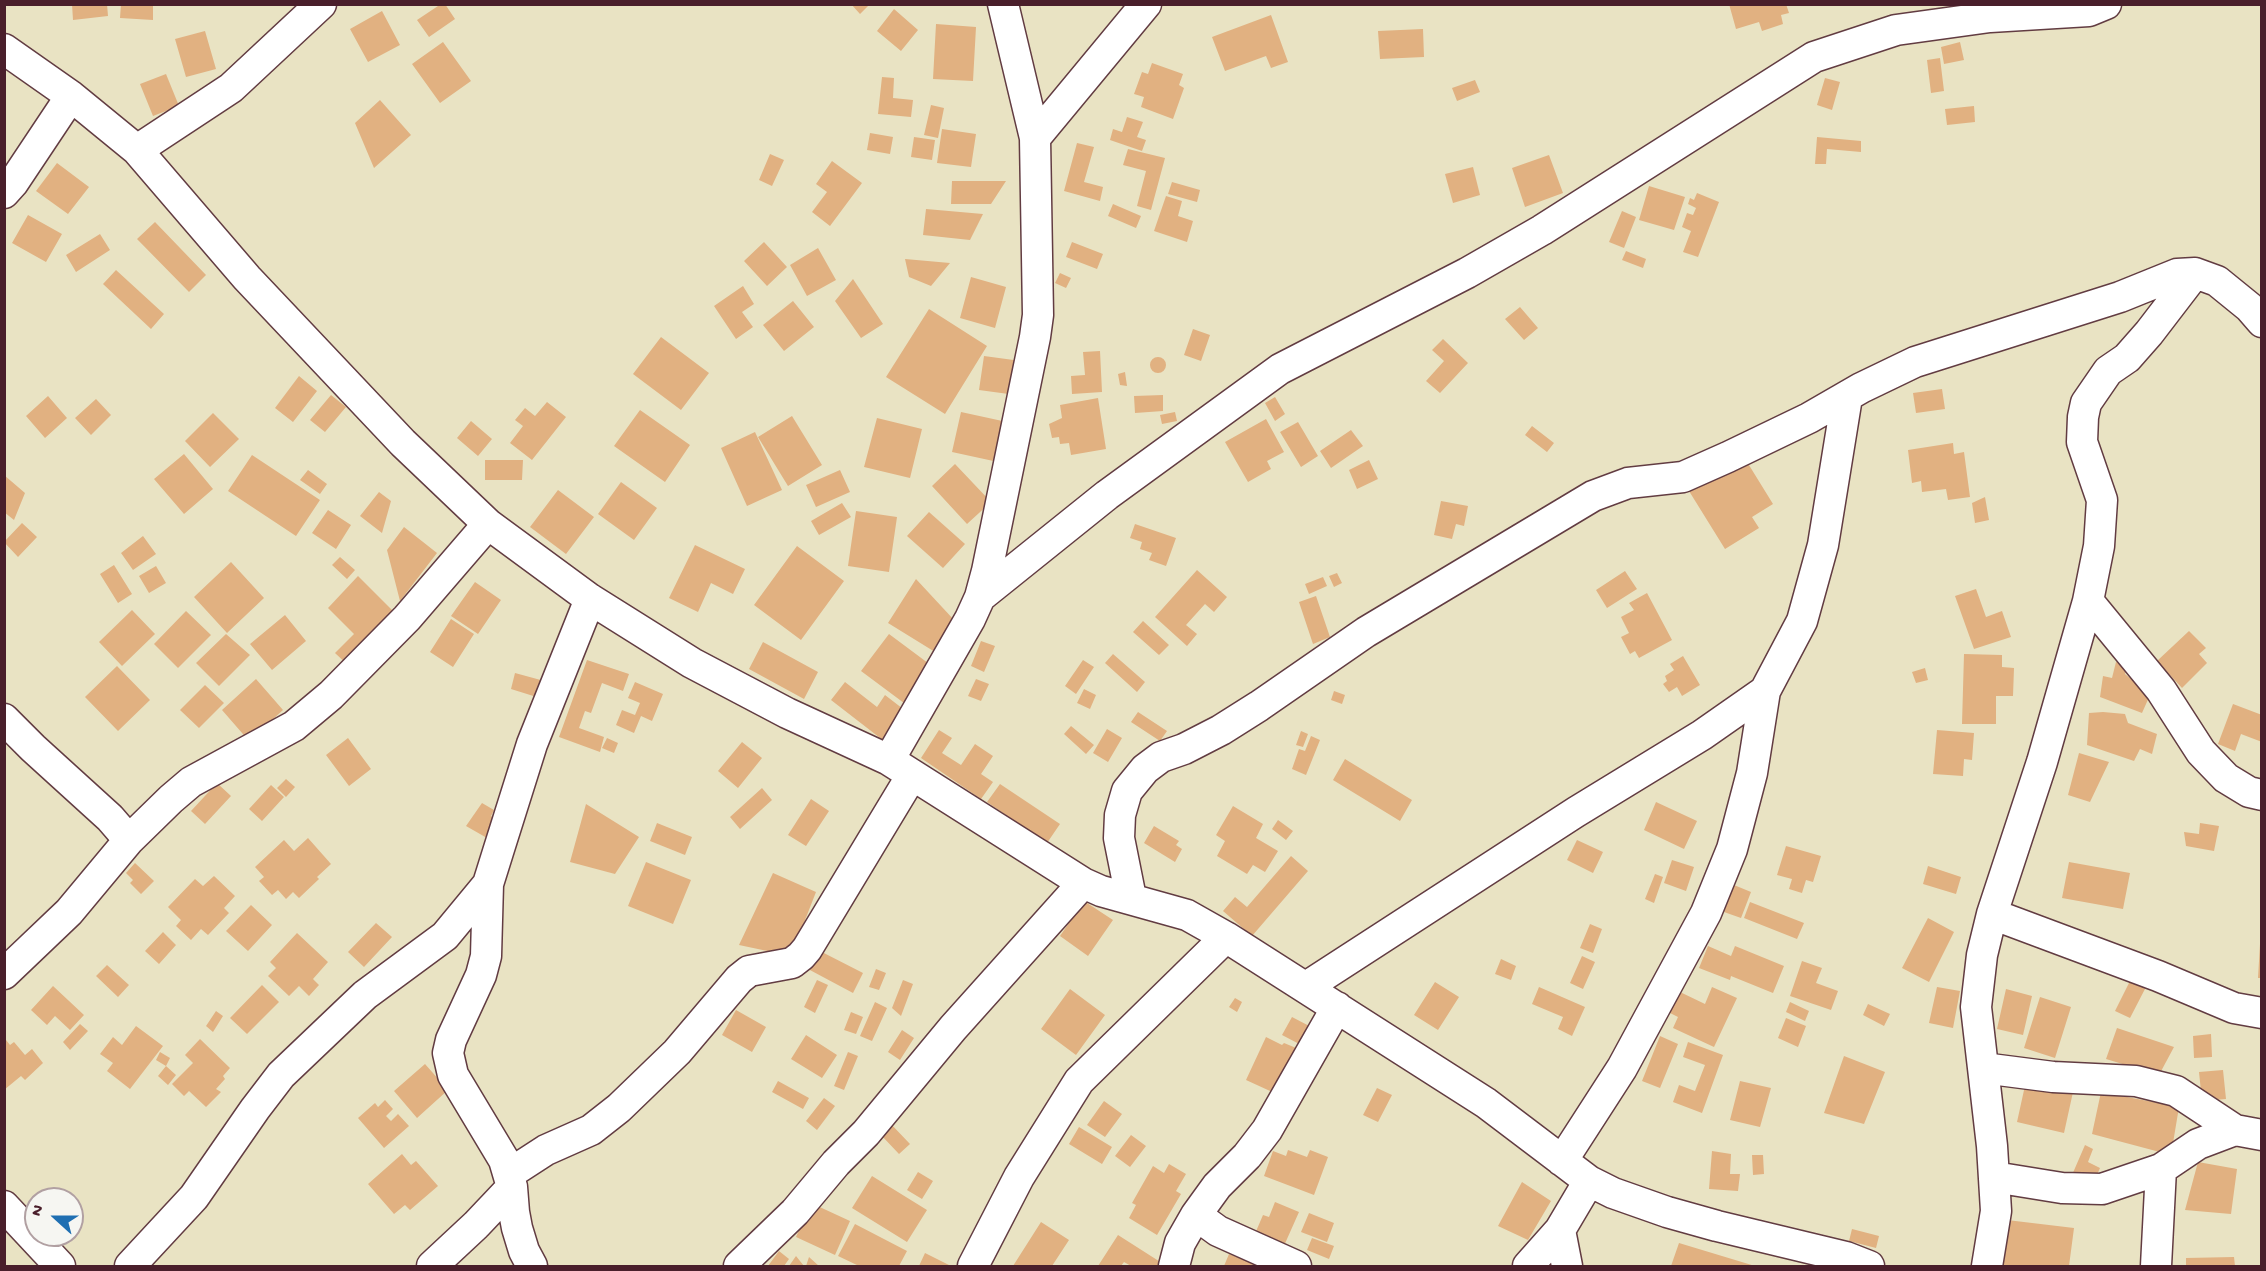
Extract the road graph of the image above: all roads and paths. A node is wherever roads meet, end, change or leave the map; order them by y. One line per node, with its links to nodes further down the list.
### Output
1 (1003, 4): 7 (street)
2 (1146, 4): 7 (street)
3 (2106, 4): 14 (street)
4 (309, 9): 8 (street)
5 (4, 50): 6 (street)
6 (71, 96): 8 (street); 9 (street)
7 (1035, 138): 14 (street)
8 (137, 150): 13 (street)
9 (4, 193)
10 (2195, 273): 11 (street); 12 (street); 16 (street)
11 (2262, 322)
12 (1847, 396): 17 (street); 24 (street)
13 (488, 524): 15 (street); 21 (street)
14 (980, 597): 19 (street)
15 (590, 599): 19 (street); 23 (street)
16 (2088, 601): 20 (street); 25 (street)
17 (1765, 691): 28 (street); 33 (street)
18 (4, 719): 21 (street)
19 (900, 768): 22 (street); 36 (street)
20 (2262, 795)
21 (129, 840): 27 (street)
22 (1083, 883): 24 (street); 46 (street)
23 (488, 884): 36 (street); 43 (street)
24 (1131, 898): 26 (street)
25 (1992, 914): 30 (street); 31 (street)
26 (1227, 937): 28 (street); 47 (street)
27 (4, 974)
28 (1306, 987): 29 (street)
29 (1337, 1006): 33 (street); 39 (street)
30 (2262, 1013)
31 (1983, 1068): 32 (street); 35 (street)
32 (2248, 1132): 34 (street)
33 (1562, 1161): 37 (street)
34 (2161, 1169): 35 (street); 53 (street)
35 (1994, 1177): 52 (street)
36 (511, 1180): 44 (street); 45 (street)
37 (1589, 1181): 40 (street); 41 (street)
38 (4, 1206): 42 (street)
39 (1196, 1215): 48 (street); 49 (street)
40 (1560, 1230): 50 (street); 51 (street)
41 (1852, 1263)
42 (60, 1266)
43 (130, 1266)
44 (432, 1266)
45 (532, 1266)
46 (738, 1266)
47 (973, 1266)
48 (1174, 1266)
49 (1296, 1266)
50 (1528, 1266)
51 (1568, 1266)
52 (1988, 1266)
53 (2156, 1266)

